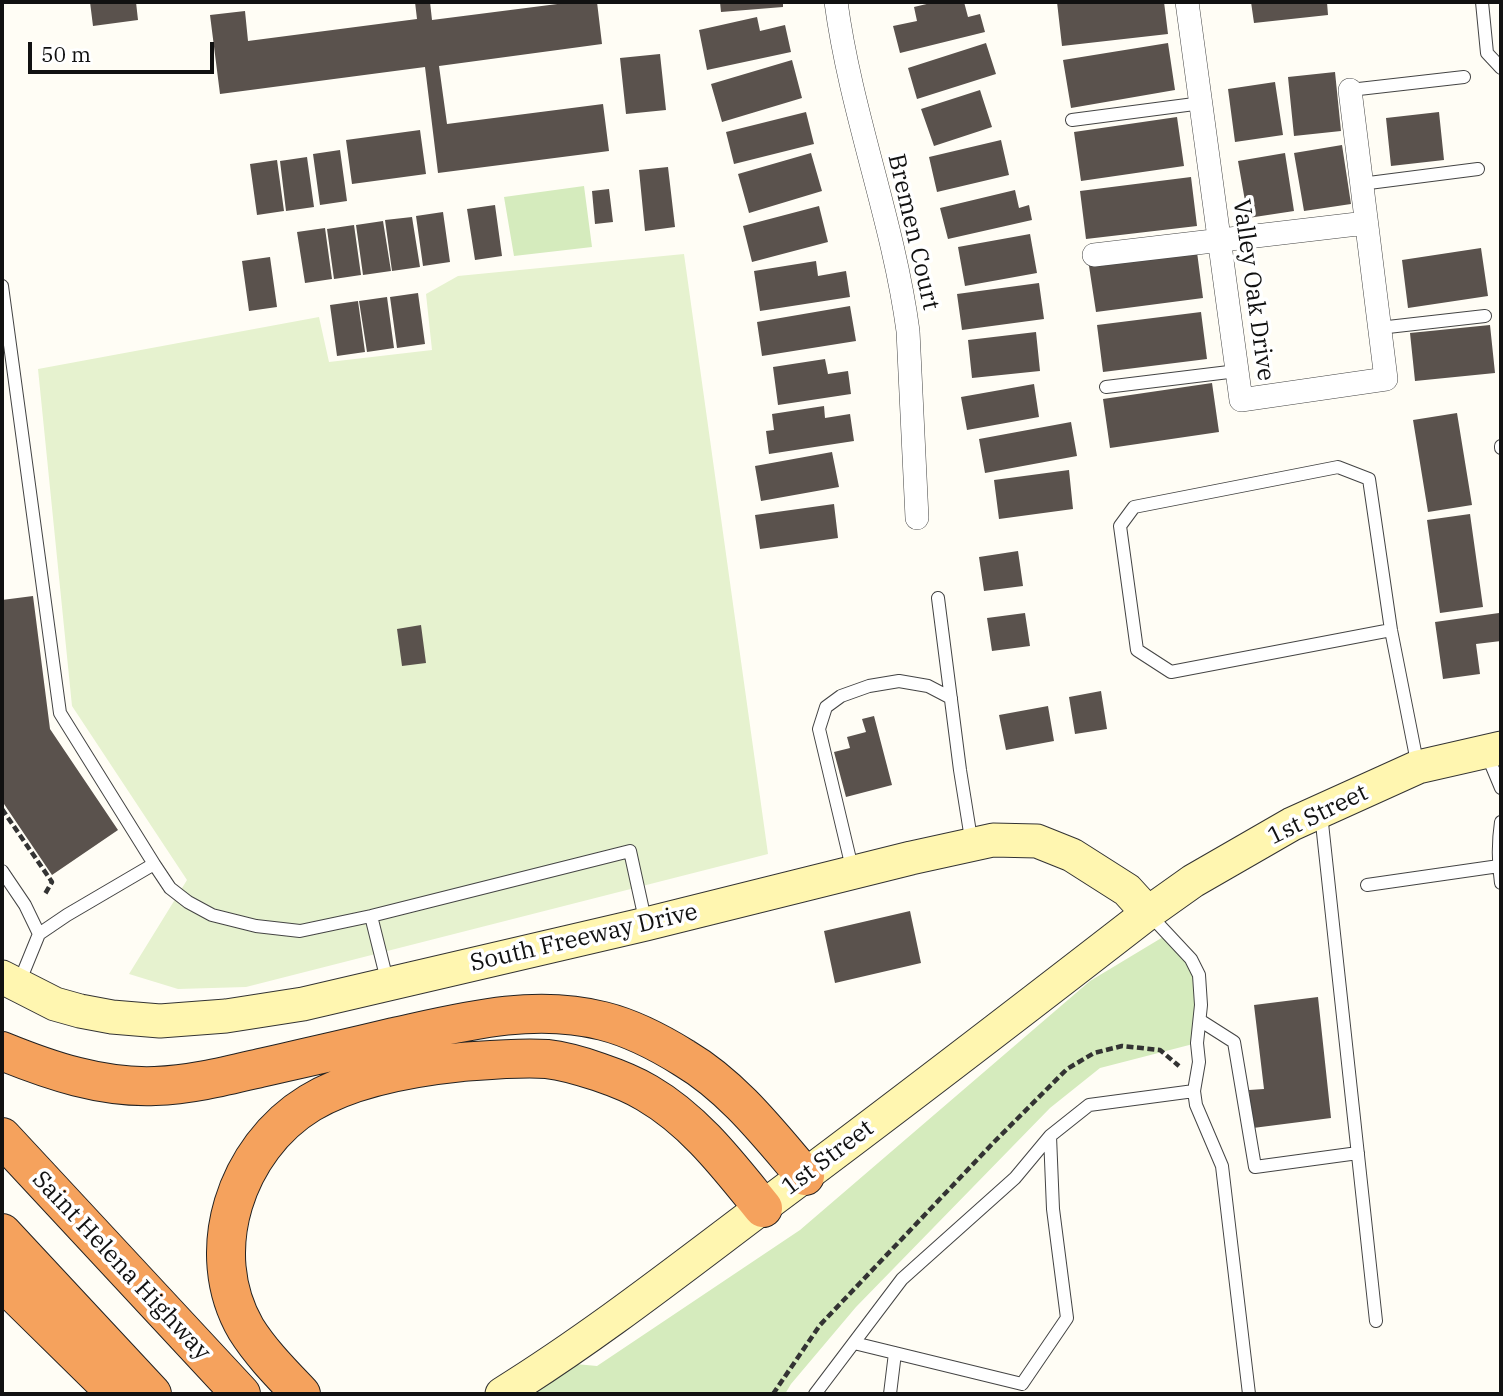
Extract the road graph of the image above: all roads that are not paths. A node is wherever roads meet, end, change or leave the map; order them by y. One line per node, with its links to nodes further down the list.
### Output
1 (836, 2): 19 (street, Bremen Court)
2 (1187, 2): 7 (street, Valley Oak Drive)
3 (1482, 2): 4 (lane)
4 (1501, 68)
5 (1464, 77): 6 (lane)
6 (1350, 90): 10 (street, Valley Oak Drive)
7 (1202, 103): 8 (lane); 12 (street, Valley Oak Drive)
8 (1072, 120)
9 (1478, 169): 10 (lane)
10 (1361, 184): 11 (street, Valley Oak Drive)
11 (1366, 223): 12 (street); 16 (street, Valley Oak Drive)
12 (1220, 239): 13 (street); 17 (street, Valley Oak Drive)
13 (1094, 255)
14 (2, 286): 29 (lane)
15 (1485, 316): 16 (lane)
16 (1379, 328): 17 (street, Valley Oak Drive)
17 (1237, 371): 18 (lane)
18 (1106, 387)
19 (917, 518)
20 (938, 598): 22 (lane)
21 (1391, 630): 21 (lane); 24 (lane)
22 (951, 698): 28 (lane); 32 (lane)
23 (1494, 750): 24 (main road, 1st Street); 25 (lane)
24 (1418, 767): 26 (main road, 1st Street)
25 (1501, 788)
26 (1320, 811): 35 (main road, 1st Street); 46 (lane)
27 (1501, 822): 30 (lane)
28 (972, 845): 32 (main road, South Freeway Drive); 35 (main road, South Freeway Drive)
29 (154, 864): 36 (lane); 38 (lane)
30 (1499, 866): 33 (lane); 34 (lane)
31 (2, 871): 38 (lane)
32 (853, 872): 37 (main road, South Freeway Drive)
33 (1501, 883)
34 (1367, 885)
35 (1148, 913): 41 (lane); 47 (main road, 1st Street)
36 (371, 916): 37 (lane); 40 (lane)
37 (646, 924): 40 (main road, South Freeway Drive)
38 (39, 934): 39 (lane)
39 (10, 981): 40 (main road, South Freeway Drive)
40 (388, 984)
41 (1201, 1021): 43 (lane); 46 (lane)
42 (2, 1051): 47 (highway)
43 (1195, 1085): 44 (lane); 61 (lane)
44 (1050, 1136): 52 (lane); 53 (lane)
45 (2, 1137): 56 (highway, Saint Helena Highway)
46 (1358, 1153): 51 (lane)
47 (805, 1176): 48 (main road, 1st Street)
48 (763, 1208): 57 (highway); 58 (main road, 1st Street)
49 (2, 1233): 55 (highway)
50 (2, 1281): 54 (highway)
51 (1376, 1321)
52 (854, 1343): 53 (lane); 59 (lane)
53 (895, 1353): 60 (lane)
54 (117, 1394)
55 (152, 1394)
56 (241, 1394)
57 (300, 1394)
58 (502, 1394)
59 (816, 1394)
60 (890, 1394)
61 (1249, 1394)

